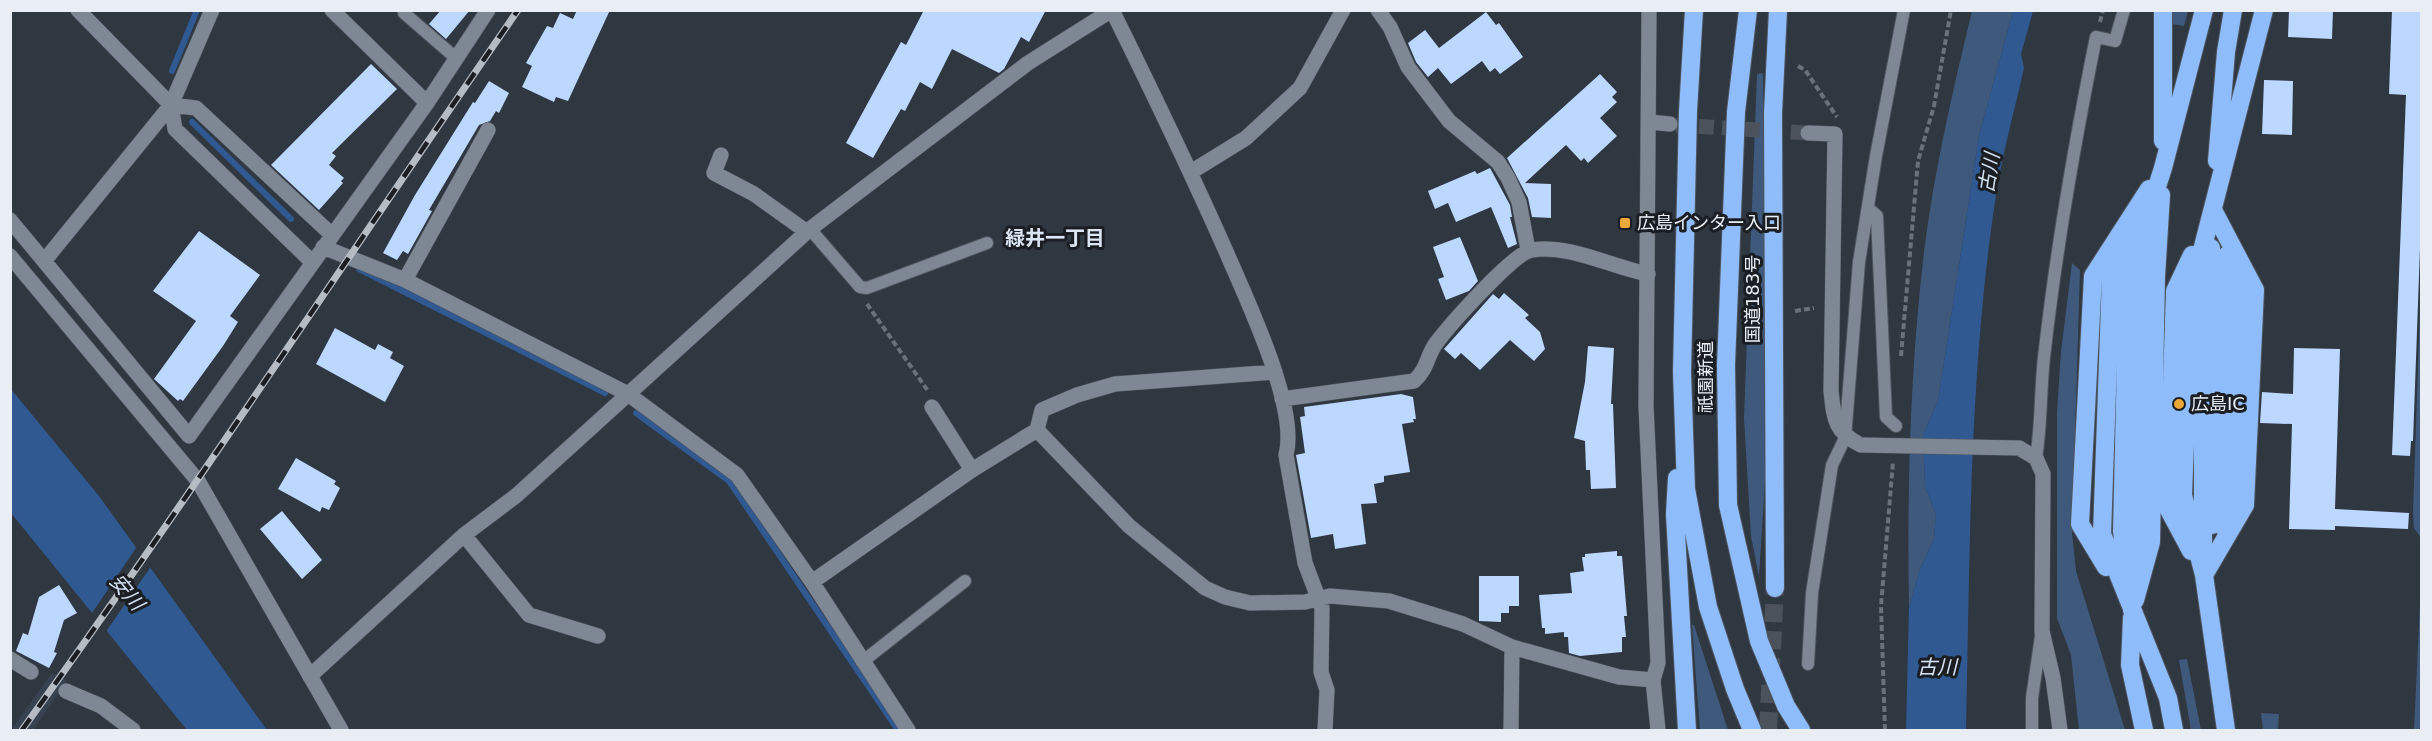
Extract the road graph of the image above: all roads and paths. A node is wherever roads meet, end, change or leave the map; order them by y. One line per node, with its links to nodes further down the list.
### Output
1 (78, 10): 23 (street)
2 (212, 10): 23 (street)
3 (332, 10): 22 (street)
4 (488, 10): 20 (street)
5 (1112, 10): 31 (street); 35 (street)
6 (1343, 10): 31 (street)
7 (1378, 10): 38 (street)
8 (1649, 10): 25 (street)
9 (1694, 10): 47 (highway, 祇園新道)
10 (1748, 10): 74 (highway, 祇園新道)
11 (1778, 10): 61 (highway, 国道183号)
12 (1904, 10): 32 (lane)
13 (1951, 10): 45 (path)
14 (2124, 10): 54 (lane)
15 (2163, 10): 30 (highway)
16 (2204, 10): 30 (highway)
17 (2233, 10): 33 (highway)
18 (2264, 10): 33 (highway)
19 (404, 13): 20 (lane)
20 (458, 59): 22 (street)
21 (1798, 66): 24 (path)
22 (428, 103): 36 (street)
23 (171, 105): 36 (street); 40 (street); 41 (street)
24 (1839, 120)
25 (1649, 122): 26 (street); 42 (street)
26 (1670, 124)
27 (488, 130): 43 (street)
28 (1808, 133): 53 (street)
29 (721, 155): 35 (street)
30 (2163, 168): 63 (highway); 63 (highway)
31 (1191, 172): 46 (street)
32 (1868, 208): 51 (lane); 53 (lane)
33 (2213, 210): 58 (highway); 58 (highway); 58 (highway)
34 (10, 220): 40 (street)
35 (808, 230): 37 (lane); 48 (street)
36 (327, 241): 41 (street); 43 (street)
37 (987, 243)
38 (1528, 250): 42 (street); 49 (street)
39 (10, 256): 71 (street)
40 (45, 260): 41 (street)
41 (311, 261)
42 (1648, 274): 72 (street)
43 (405, 280): 48 (street)
44 (862, 297): 50 (path)
45 (1900, 363)
46 (1275, 372): 49 (street); 52 (street)
47 (1682, 372): 81 (highway); 82 (highway, 祇園新道)
48 (628, 394): 57 (street); 60 (street)
49 (1282, 399): 62 (street)
50 (932, 407): 56 (street)
51 (1896, 426)
52 (1037, 430): 56 (street); 62 (street)
53 (1845, 438): 54 (street, bridge); 69 (lane)
54 (2036, 458): 64 (street)
55 (1893, 461): 85 (path)
56 (972, 470): 60 (street)
57 (464, 534): 65 (street); 71 (street)
58 (2204, 575): 90 (highway)
59 (965, 580): 68 (lane)
60 (812, 582): 68 (street)
61 (1775, 588)
62 (1319, 598): 66 (street); 78 (street)
63 (2132, 610): 88 (highway); 89 (highway)
64 (2042, 631): 86 (lane); 87 (street)
65 (598, 636)
66 (1512, 647): 72 (street); 79 (street)
67 (10, 659): 70 (street)
68 (862, 662): 77 (street)
69 (1808, 664)
70 (31, 672)
71 (310, 676): 76 (street)
72 (1653, 680): 80 (street)
73 (66, 691): 75 (street)
74 (1786, 706): 83 (highway, 祇園新道); 84 (highway)
75 (133, 730)
76 (341, 730)
77 (908, 730)
78 (1325, 730)
79 (1511, 730)
80 (1658, 730)
81 (1687, 730)
82 (1752, 730)
83 (1801, 730)
84 (1807, 730)
85 (1885, 730)
86 (2032, 730)
87 (2060, 730)
88 (2144, 730)
89 (2174, 730)
90 (2226, 730)

